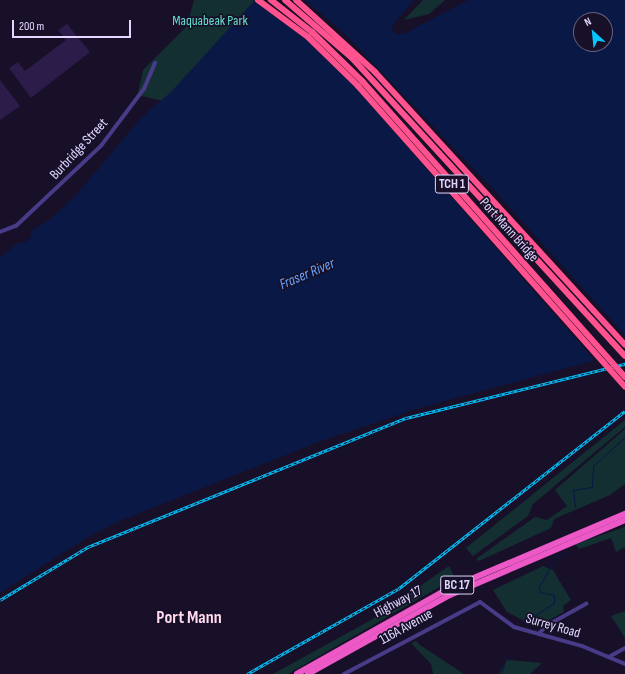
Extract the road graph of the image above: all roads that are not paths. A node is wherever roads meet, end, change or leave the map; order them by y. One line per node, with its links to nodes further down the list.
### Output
1 (258, 0): 10 (highway, bridge)
2 (271, 0): 9 (highway, Port Mann Bridge / TCH 1, bridge)
3 (285, 0): 8 (highway, Port Mann Bridge / TCH 1)
4 (296, 0): 7 (highway)
5 (155, 63): 6 (street, Burbridge Street)
6 (0, 232)
7 (625, 345)
8 (625, 356)
9 (625, 377)
10 (625, 387)
11 (625, 514): 19 (highway, Highway 17 / BC 17)
12 (625, 520): 20 (highway, Highway 17 / BC 17)
13 (480, 602): 15 (street, Surrey Road); 21 (street, 116A Avenue)
14 (586, 604): 15 (street)
15 (539, 634): 17 (street, Surrey Road)
16 (625, 648): 17 (street)
17 (609, 657): 18 (street, Surrey Road)
18 (625, 664)
19 (297, 674)
20 (308, 674)
21 (344, 674)

